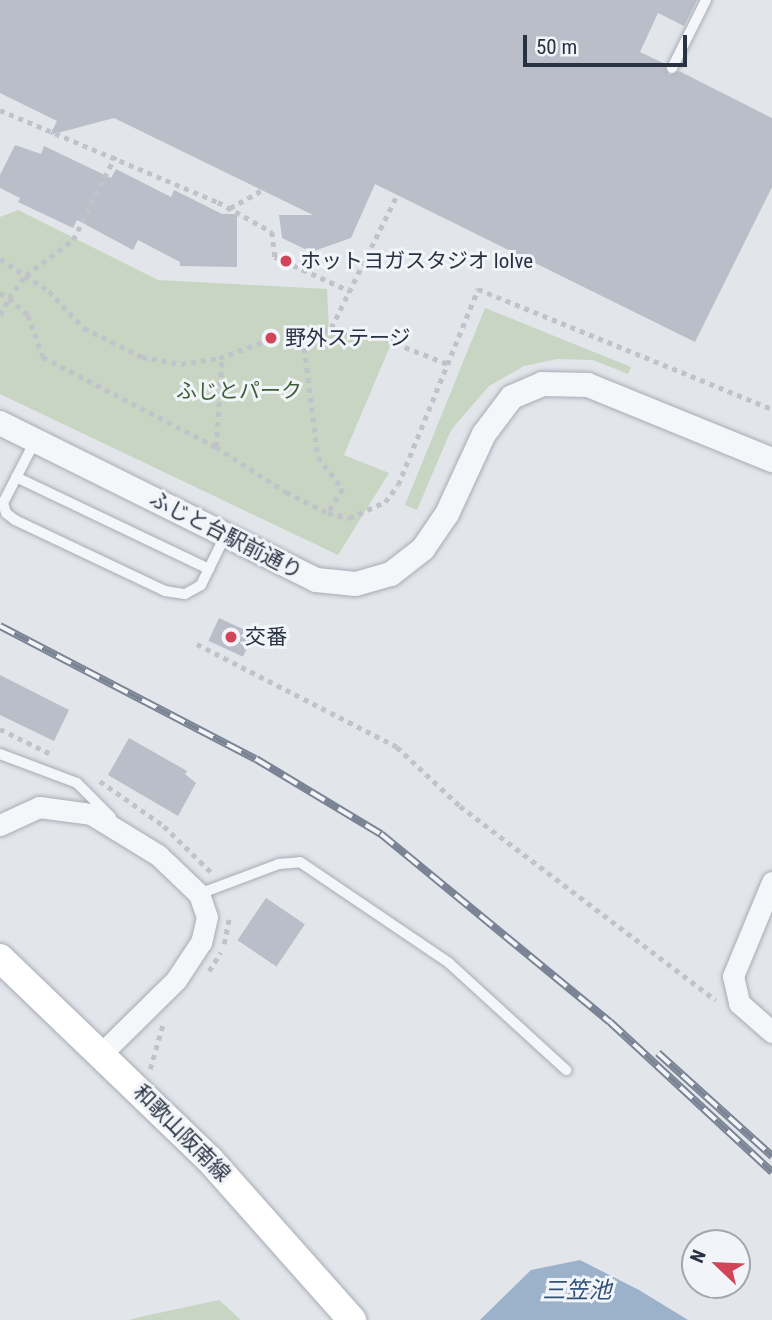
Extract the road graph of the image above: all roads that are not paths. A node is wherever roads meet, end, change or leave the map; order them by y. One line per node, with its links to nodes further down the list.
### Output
1 (706, 0): 2 (lane)
2 (672, 68)
3 (0, 423): 4 (street, ふじと台駅前通り)
4 (34, 441): 6 (lane); 7 (street, ふじと台駅前通り)
5 (772, 460): 7 (street, ふじと台駅前通り)
6 (16, 477): 8 (lane); 8 (lane)
7 (226, 534): 8 (lane)
8 (209, 569)
9 (0, 754): 11 (lane)
10 (0, 825): 11 (street)
11 (125, 832): 13 (street)
12 (772, 882): 15 (street)
13 (199, 894): 16 (street); 17 (lane)
14 (0, 958): 16 (main road, 和歌山阪南線)
15 (772, 1032)
16 (102, 1053): 18 (main road, 和歌山阪南線)
17 (566, 1070)
18 (352, 1320)

